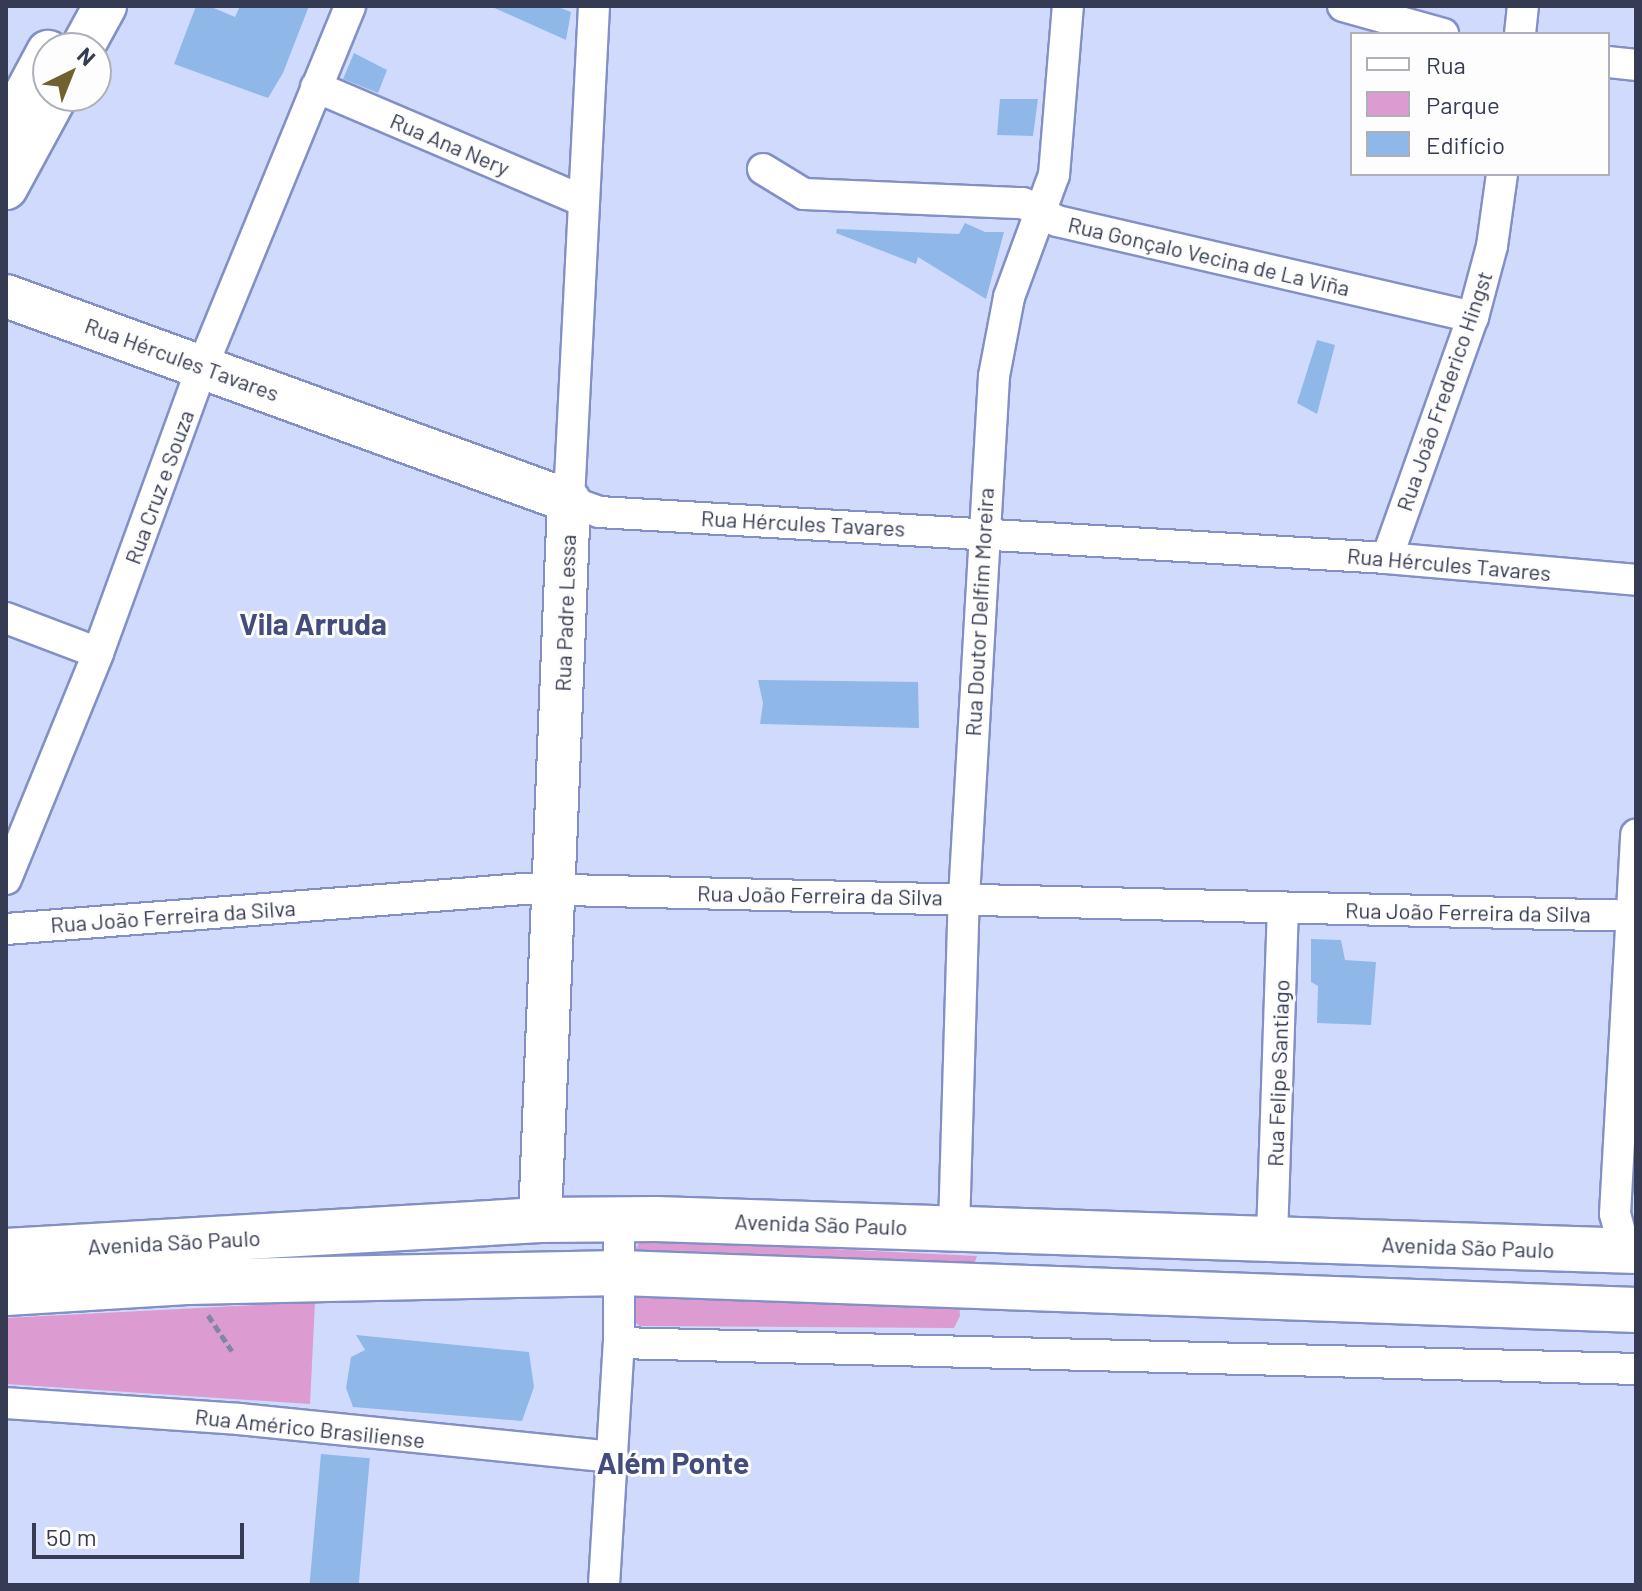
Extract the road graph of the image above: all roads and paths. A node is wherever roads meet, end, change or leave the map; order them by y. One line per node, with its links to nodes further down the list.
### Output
1 (73, 6): 8 (main road)
2 (105, 6): 9 (main road)
3 (350, 6): 15 (street, Rua Cruz e Souza)
4 (594, 6): 21 (street, Rua Padre Lessa)
5 (1068, 6): 22 (street, Rua Doutor Delfim Moreira)
6 (1343, 6): 10 (street)
7 (1523, 6): 11 (street)
8 (59, 32)
9 (91, 32)
10 (1436, 32)
11 (1520, 32)
12 (1610, 62): 13 (street)
13 (1636, 65)
14 (32, 82): 17 (main road)
15 (316, 87): 21 (street, Rua Ana Nery); 25 (street, Rua Cruz e Souza)
16 (47, 112): 20 (main road)
17 (6, 130)
18 (763, 169): 22 (street, Rua Gonçalo Vecina de La Viña)
19 (1502, 176): 24 (street, Rua João Frederico Hingst)
20 (6, 188)
21 (583, 201): 26 (street, Rua Padre Lessa)
22 (1042, 211): 24 (street, Rua Gonçalo Vecina de La Viña); 27 (street, Rua Doutor Delfim Moreira)
23 (7, 296): 25 (main road, Rua Hércules Tavares)
24 (1473, 317): 28 (street, Rua João Frederico Hingst)
25 (203, 365): 26 (main road, Rua Hércules Tavares); 31 (street, Rua Cruz e Souza)
26 (569, 501): 27 (street, Rua Hércules Tavares); 34 (main road, Rua Padre Lessa)
27 (983, 532): 28 (street, Rua Hércules Tavares); 35 (street, Rua Doutor Delfim Moreira)
28 (1387, 558): 29 (street, Rua Hércules Tavares)
29 (1636, 580)
30 (6, 618): 31 (street)
31 (98, 653): 33 (street, Rua Cruz e Souza)
32 (1636, 835): 37 (street)
33 (6, 879)
34 (555, 889): 35 (street, Rua João Ferreira da Silva); 38 (street, Rua João Ferreira da Silva); 39 (main road, Rua Padre Lessa)
35 (964, 898): 36 (street, Rua João Ferreira da Silva); 41 (street, Rua Doutor Delfim Moreira)
36 (1283, 909): 37 (street, Rua João Ferreira da Silva); 42 (street, Rua Felipe Santiago)
37 (1634, 916): 44 (street)
38 (6, 929)
39 (540, 1220): 40 (main road, Avenida São Paulo); 43 (main road, Avenida São Paulo); 46 (main road)
40 (619, 1220): 41 (main road, Avenida São Paulo); 45 (street)
41 (954, 1228): 42 (main road, Avenida São Paulo)
42 (1272, 1237): 44 (main road, Avenida São Paulo)
43 (6, 1251)
44 (1634, 1251)
45 (621, 1273): 46 (main road, Avenida São Paulo); 48 (main road, Avenida São Paulo); 49 (street)
46 (265, 1280): 47 (main road, Avenida São Paulo)
47 (6, 1293)
48 (1636, 1310)
49 (619, 1343): 50 (street); 52 (street)
50 (1636, 1369)
51 (6, 1403): 52 (street, Rua Américo Brasiliense)
52 (613, 1457): 53 (street)
53 (604, 1585)

